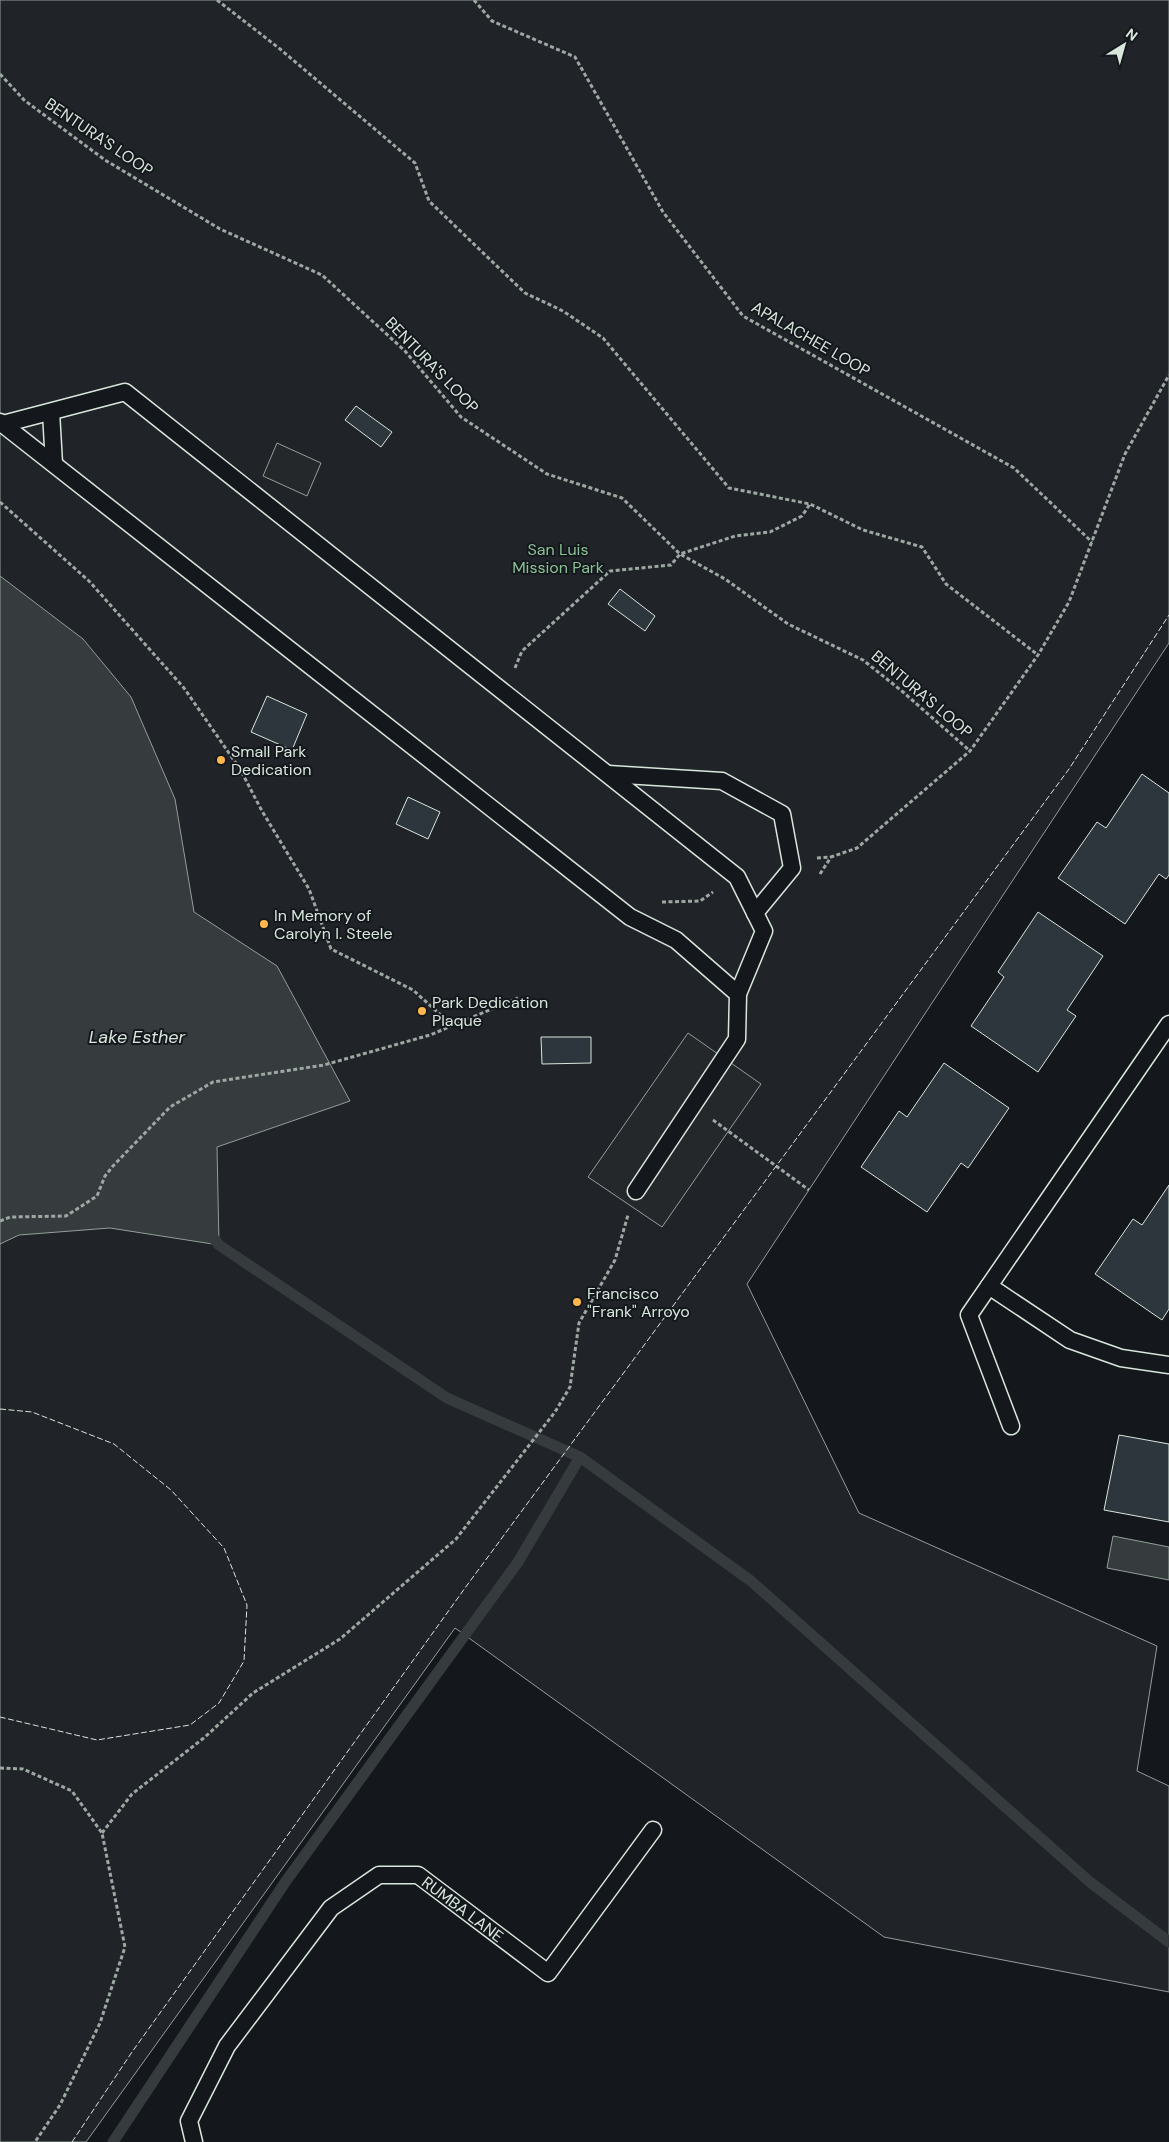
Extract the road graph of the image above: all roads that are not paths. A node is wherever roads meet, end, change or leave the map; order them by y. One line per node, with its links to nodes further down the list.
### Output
1 (50, 412): 2 (lane); 3 (lane); 4 (lane)
2 (1, 423): 3 (lane)
3 (54, 464): 6 (lane)
4 (608, 774): 5 (lane); 5 (lane)
5 (755, 913): 6 (lane)
6 (738, 994): 8 (lane)
7 (1169, 1024): 9 (lane)
8 (636, 1191)
9 (989, 1286): 10 (lane); 11 (lane)
10 (1169, 1365)
11 (1011, 1426)
12 (653, 1830): 13 (lane, RUMBA LANE)
13 (194, 2142)

